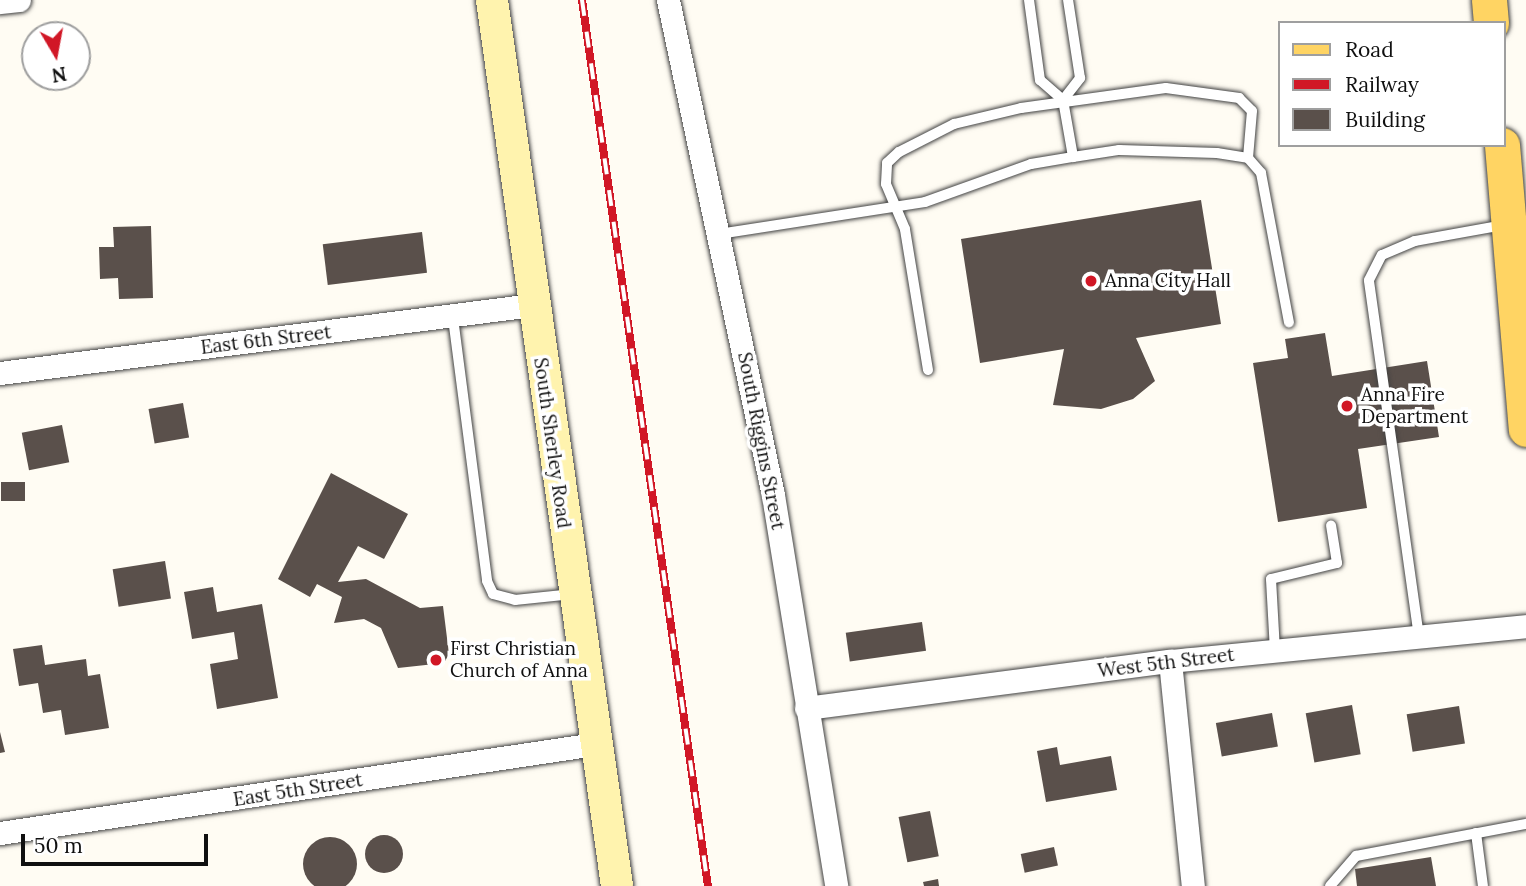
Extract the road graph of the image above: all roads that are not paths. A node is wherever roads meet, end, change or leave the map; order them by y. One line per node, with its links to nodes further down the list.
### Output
1 (19, 0): 7 (street)
2 (492, 0): 16 (street, South Sherley Road)
3 (668, 0): 15 (street, South Riggins Street)
4 (1029, 0): 9 (lane)
5 (1068, 0): 9 (lane)
6 (1489, 0): 8 (main road)
7 (0, 2)
8 (1491, 21)
9 (1063, 100): 11 (lane); 12 (lane); 13 (lane)
10 (1502, 147): 14 (main road)
11 (1073, 157): 12 (lane); 13 (lane)
12 (1248, 158): 18 (lane)
13 (896, 208): 15 (lane); 19 (lane)
14 (1508, 225): 21 (main road); 25 (lane)
15 (719, 234): 28 (street, South Riggins Street)
16 (532, 305): 17 (street, East 6th Street); 23 (street, South Sherley Road)
17 (453, 318): 20 (street, East 6th Street); 23 (lane)
18 (1289, 323)
19 (928, 370)
20 (0, 373)
21 (1526, 429)
22 (1331, 525): 26 (lane)
23 (573, 594): 29 (street, South Sherley Road)
24 (1526, 626): 25 (street, West 5th Street)
25 (1419, 637): 26 (street, West 5th Street)
26 (1275, 651): 27 (street, West 5th Street)
27 (1170, 662): 28 (street, West 5th Street); 35 (street)
28 (806, 708): 34 (street, South Riggins Street)
29 (595, 744): 31 (street, East 5th Street); 33 (street, South Sherley Road)
30 (1526, 824): 32 (lane)
31 (0, 833)
32 (1476, 833): 36 (lane); 37 (lane)
33 (617, 886)
34 (836, 886)
35 (1193, 886)
36 (1330, 886)
37 (1483, 886)

